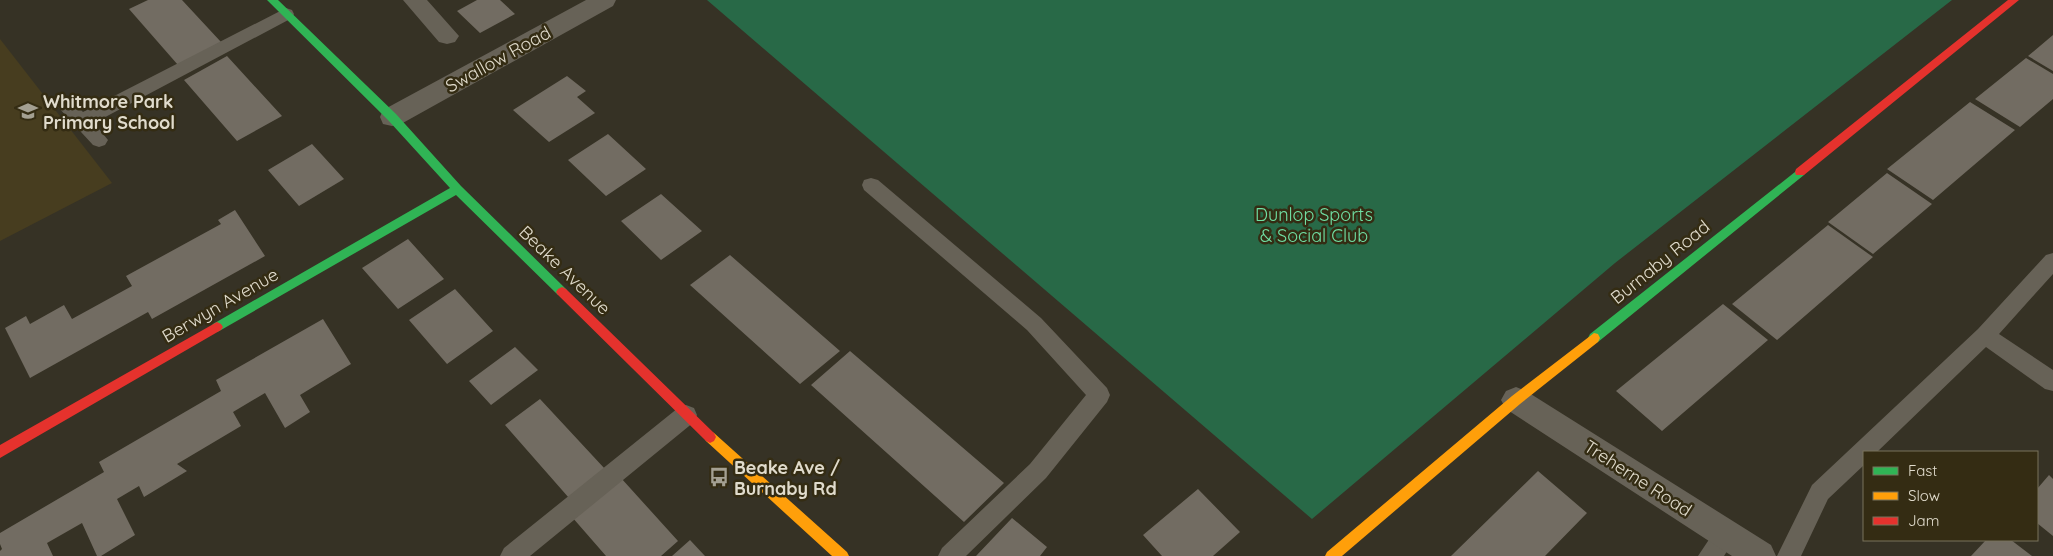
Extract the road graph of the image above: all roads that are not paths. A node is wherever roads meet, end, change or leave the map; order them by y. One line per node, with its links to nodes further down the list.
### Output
1 (272, 0): 5 (street, Beake Avenue)
2 (414, 0): 6 (street)
3 (605, 0): 8 (street, Swallow Road)
4 (2014, 0): 16 (street, Burnaby Road)
5 (286, 14): 8 (street, Beake Avenue); 9 (lane)
6 (447, 36)
7 (67, 106): 9 (lane)
8 (392, 117): 12 (street, Beake Avenue)
9 (81, 121): 10 (lane)
10 (98, 140)
11 (871, 185): 22 (lane)
12 (457, 189): 17 (street, Beake Avenue); 18 (street, Berwyn Avenue)
13 (2053, 261): 14 (lane)
14 (1984, 335): 15 (lane); 25 (lane)
15 (2053, 382)
16 (1516, 400): 19 (street, Treherne Road); 23 (street, Burnaby Road)
17 (686, 415): 20 (lane); 21 (street, Beake Avenue)
18 (0, 452)
19 (1718, 545): 24 (street, Treherne Road)
20 (512, 556)
21 (842, 556)
22 (950, 556)
23 (1332, 556)
24 (1760, 556)
25 (1789, 556)

